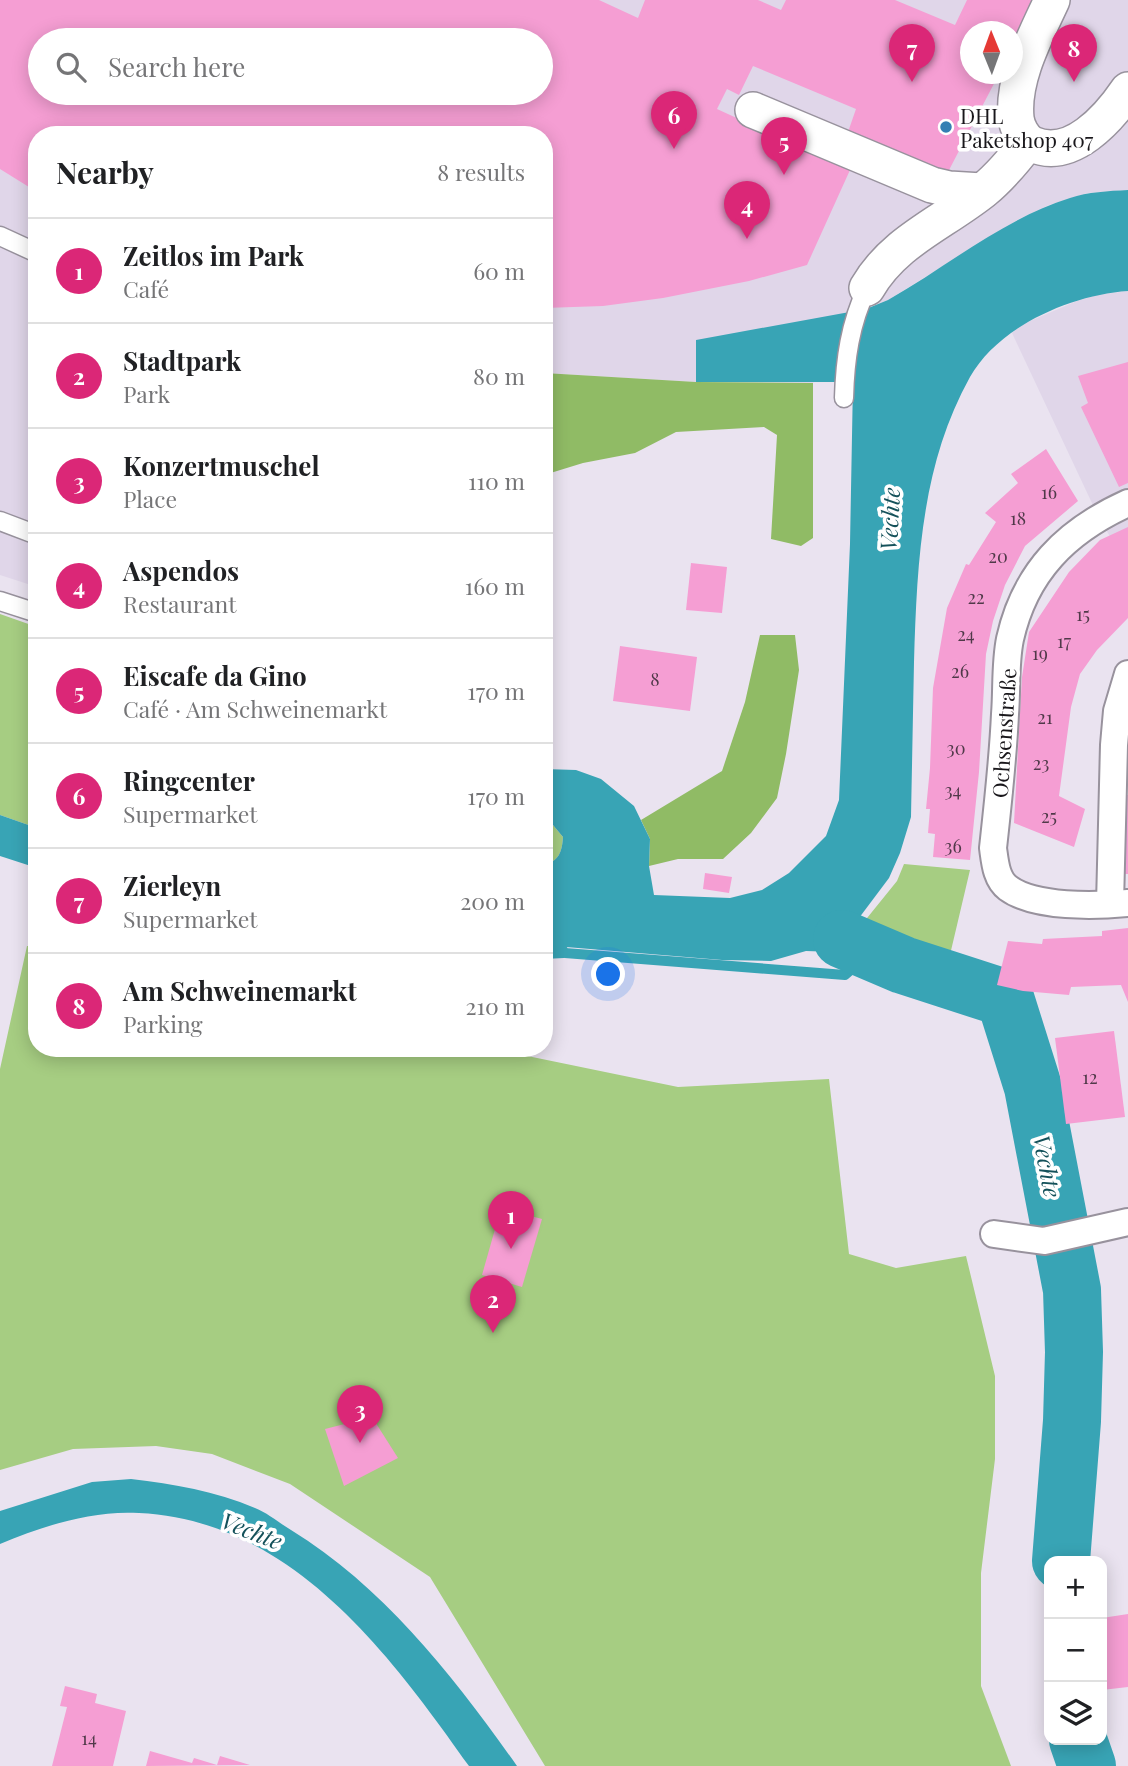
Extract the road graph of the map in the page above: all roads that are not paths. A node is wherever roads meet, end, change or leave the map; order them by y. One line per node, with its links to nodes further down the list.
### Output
1 (1052, 0): 4 (street)
2 (1128, 90): 4 (street)
3 (753, 110): 5 (street)
4 (1028, 142): 5 (street)
5 (982, 191): 8 (street)
6 (0, 236): 7 (lane)
7 (28, 249)
8 (867, 288): 9 (lane)
9 (844, 398)
10 (1128, 503): 16 (street, Ochsenstraße)
11 (0, 521): 12 (lane)
12 (28, 532)
13 (0, 601): 14 (lane)
14 (28, 610)
15 (1128, 674): 16 (street)
16 (1119, 904)
17 (1128, 1222): 18 (street)
18 (994, 1234)

